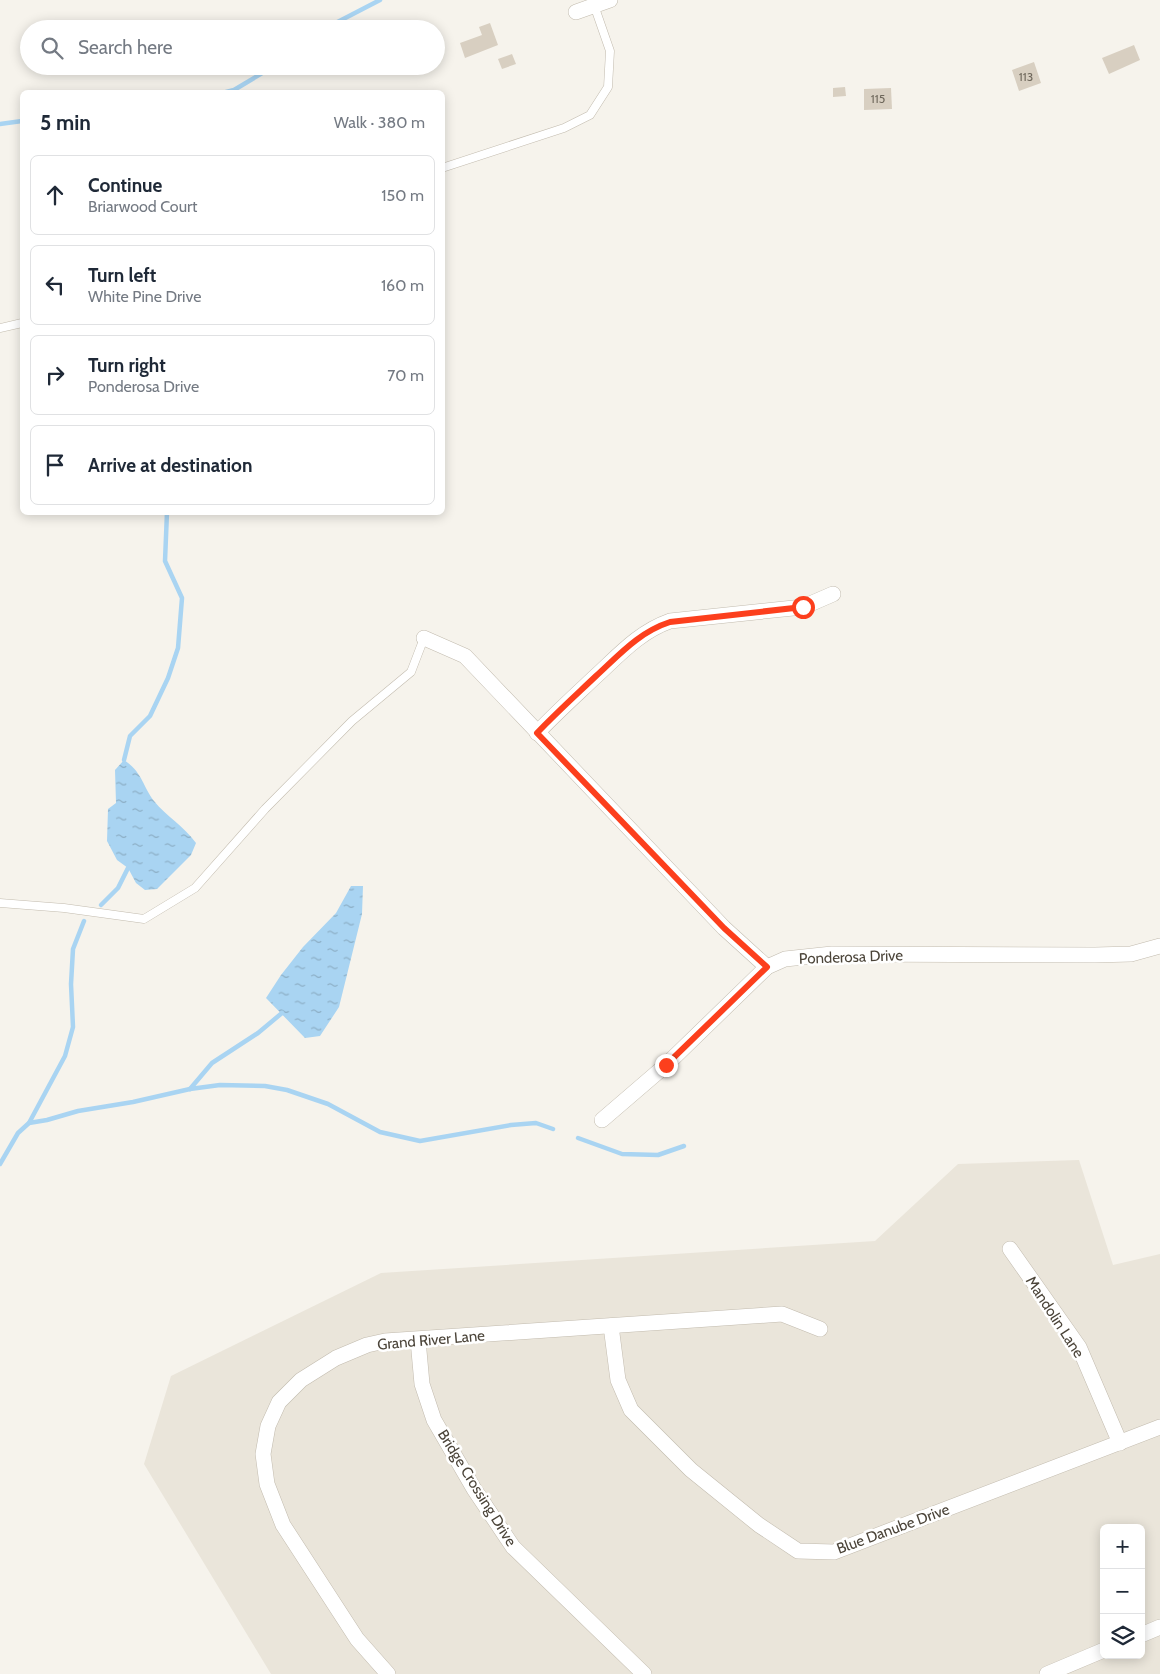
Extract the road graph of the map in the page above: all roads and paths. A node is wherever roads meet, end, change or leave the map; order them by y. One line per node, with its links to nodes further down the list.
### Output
1 (610, 0): 2 (street)
2 (594, 5): 3 (street); 4 (lane)
3 (576, 12)
4 (445, 167)
5 (20, 323): 6 (lane)
6 (0, 328)
7 (833, 594): 9 (street)
8 (424, 638): 9 (street); 10 (lane)
9 (537, 733): 12 (street)
10 (0, 903)
11 (1160, 946): 12 (street, Ponderosa Drive)
12 (767, 967): 13 (street, Ponderosa Drive)
13 (602, 1120)
14 (1010, 1249): 19 (street, Mandolin Lane)
15 (611, 1326): 16 (street, Grand River Lane); 17 (street, Grand River Lane); 19 (street, Blue Danube Drive)
16 (820, 1329)
17 (418, 1340): 23 (street, Grand River Lane); 24 (street, Bridge Crossing Drive)
18 (1160, 1427): 19 (street, Blue Danube Drive)
19 (1120, 1443)
20 (1160, 1627): 21 (street)
21 (1145, 1633)
22 (1100, 1652): 25 (street)
23 (388, 1674)
24 (644, 1674)
25 (1047, 1674)

